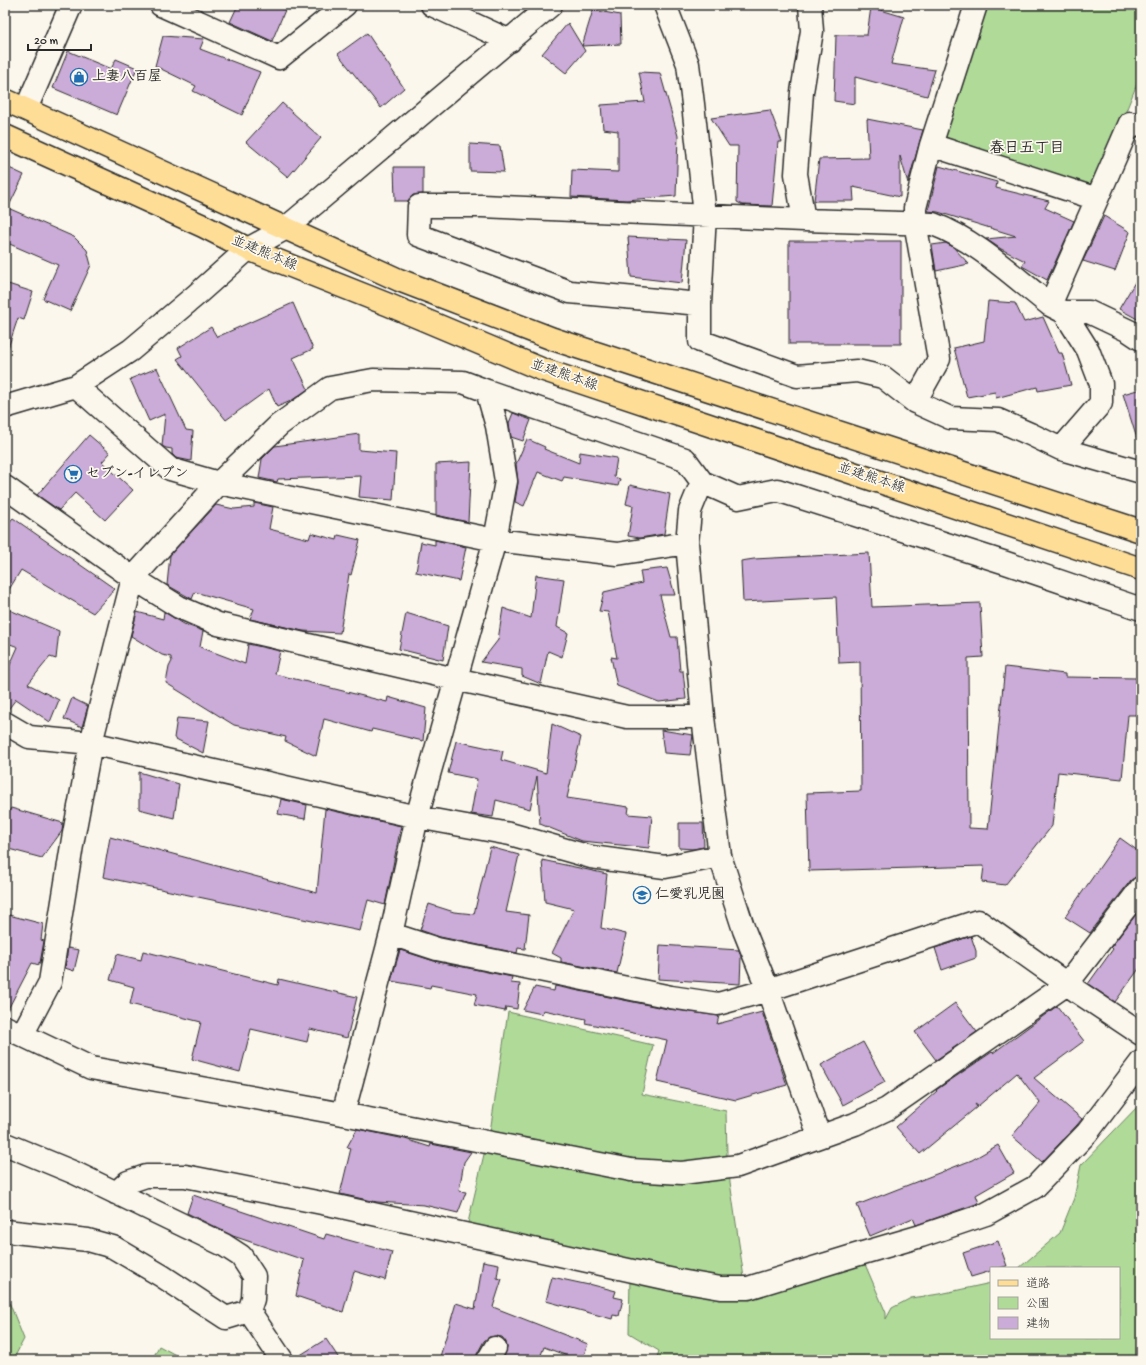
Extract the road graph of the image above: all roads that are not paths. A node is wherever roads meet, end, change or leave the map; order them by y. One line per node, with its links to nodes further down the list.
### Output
1 (71, 5): 11 (street)
2 (161, 5): 3 (street)
3 (345, 5)
4 (432, 5): 9 (street)
5 (551, 5): 9 (street)
6 (665, 5): 16 (street)
7 (810, 5): 17 (street)
8 (976, 5): 14 (street)
9 (510, 41): 19 (street)
10 (5, 100): 11 (main road)
11 (26, 109): 19 (main road)
12 (1141, 125): 15 (street)
13 (5, 136): 20 (main road, 並建熊本線)
14 (931, 145): 15 (street); 18 (street)
15 (1097, 199): 22 (street)
16 (705, 215): 17 (street); 21 (street); 21 (street)
17 (804, 220): 18 (street)
18 (915, 222): 22 (street); 26 (street)
19 (286, 228): 20 (street); 33 (main road)
20 (248, 249): 24 (street); 36 (main road, 並建熊本線)
21 (700, 304): 26 (street)
22 (1057, 309): 23 (street); 28 (street)
23 (1141, 339)
24 (76, 386): 27 (street); 31 (street)
25 (487, 391): 30 (street); 31 (street); 34 (street)
26 (915, 402): 28 (street)
27 (5, 407)
28 (1061, 449): 29 (street)
29 (1141, 472)
30 (702, 482): 35 (street); 38 (street)
31 (219, 483): 34 (street); 37 (street)
32 (5, 487): 37 (street)
33 (1141, 531)
34 (495, 540): 35 (street); 39 (street)
35 (687, 543): 40 (street)
36 (1141, 569)
37 (133, 578): 39 (street); 42 (street)
38 (1141, 608)
39 (455, 679): 40 (street); 43 (street)
40 (703, 717): 44 (street)
41 (5, 723): 42 (street)
42 (91, 743): 43 (street); 49 (street)
43 (417, 817): 44 (street); 46 (street)
44 (720, 856): 48 (street)
45 (1141, 888): 47 (street)
46 (391, 934): 48 (street); 52 (street)
47 (1067, 984): 48 (street); 50 (street); 53 (street)
48 (768, 990): 53 (street)
49 (14, 1031): 52 (street)
50 (1141, 1034)
51 (1141, 1062): 55 (street)
52 (343, 1114): 53 (street)
53 (819, 1136)
54 (5, 1144): 55 (street)
55 (116, 1193): 57 (street)
56 (5, 1231): 57 (street)
57 (249, 1311): 58 (street)
58 (282, 1360)

